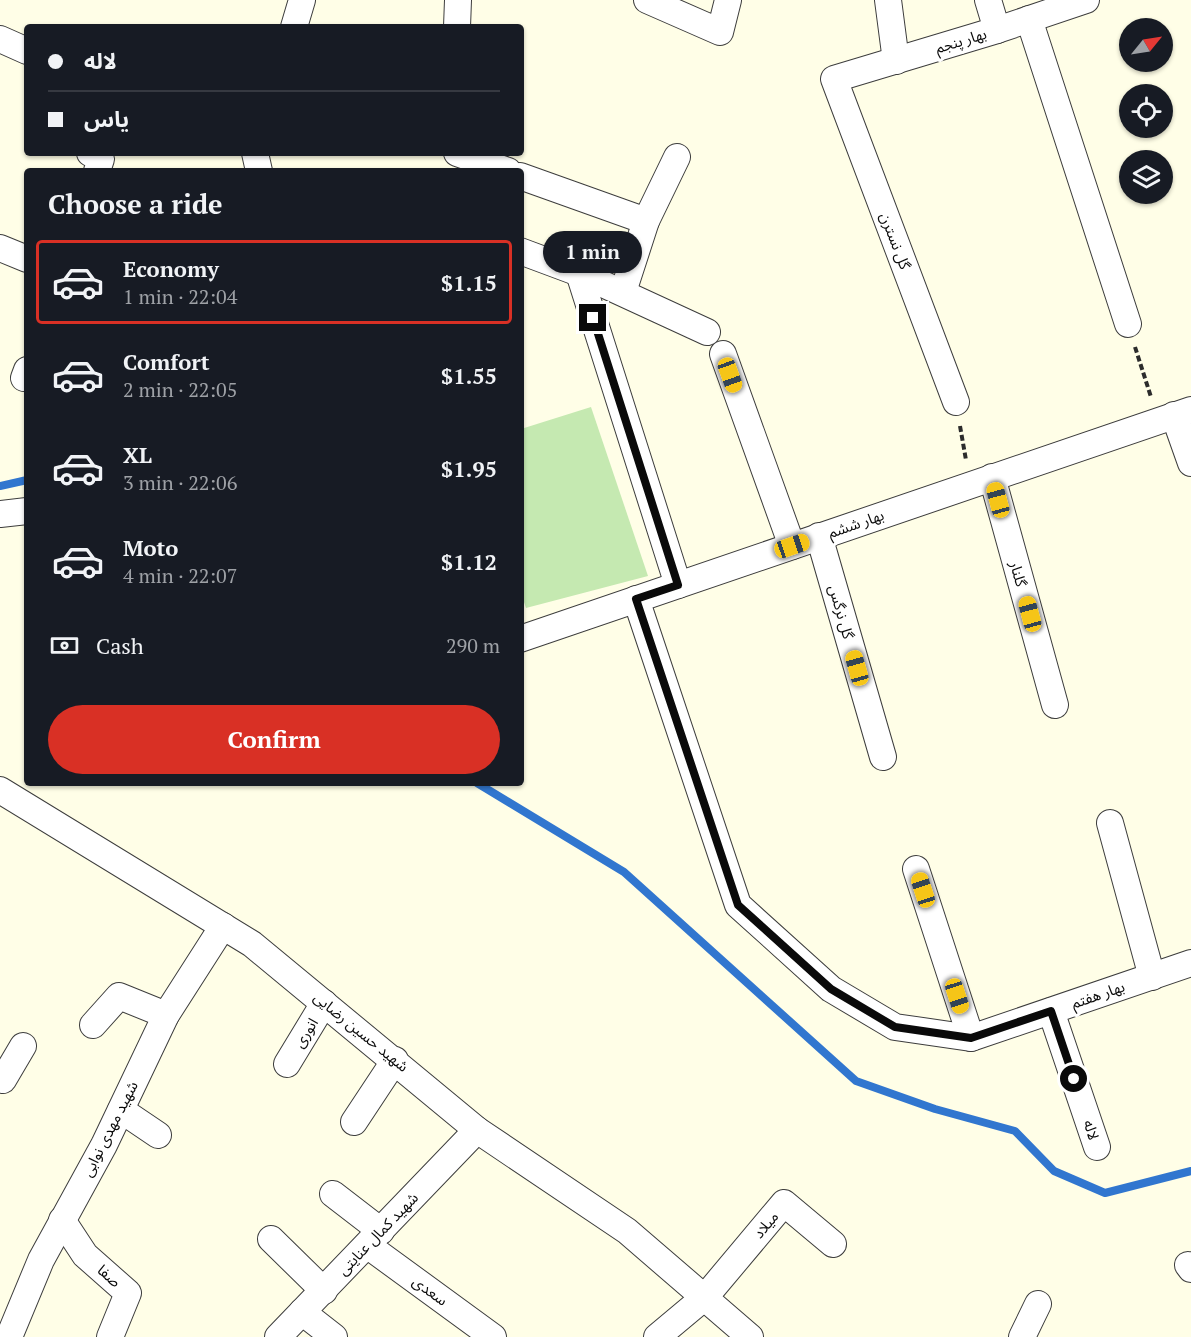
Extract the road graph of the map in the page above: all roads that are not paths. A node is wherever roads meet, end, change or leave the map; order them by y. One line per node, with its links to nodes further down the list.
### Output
1 (302, 0): 9 (street)
2 (458, 0): 10 (street)
3 (647, 0): 4 (street)
4 (728, 0)
5 (888, 0): 14 (street)
6 (988, 0): 11 (street)
7 (1086, 0): 8 (street, بهار پنجم)
8 (1029, 19): 11 (street, بهار پنجم); 28 (street)
9 (295, 24)
10 (457, 24)
11 (997, 30): 14 (street, بهار پنجم)
12 (0, 39): 13 (street)
13 (24, 50)
14 (896, 61): 15 (street, بهار پنجم)
15 (834, 79): 31 (street, گل نسترن)
16 (96, 156): 19 (street)
17 (465, 156): 20 (street)
18 (677, 157): 22 (street)
19 (98, 168)
20 (499, 168)
21 (524, 177): 22 (street)
22 (646, 221): 27 (street)
23 (0, 248): 25 (street)
24 (524, 252): 26 (street)
25 (24, 258)
26 (579, 273): 27 (street); 39 (street)
27 (623, 292): 29 (street)
28 (1128, 324)
29 (707, 332)
30 (723, 354): 38 (street)
31 (956, 402)
32 (1174, 415): 33 (street); 34 (street, بهار ششم)
33 (1191, 463)
34 (981, 481): 37 (street, بهار ششم); 42 (street, گلنار)
35 (24, 511): 36 (street)
36 (0, 514)
37 (819, 536): 38 (street, بهار ششم); 43 (street, گل نرگس)
38 (792, 546): 39 (street, بهار ششم)
39 (678, 585): 40 (street, بهار ششم)
40 (636, 599): 41 (street, بهار ششم); 54 (street)
41 (524, 638)
42 (1055, 705)
43 (883, 757)
44 (0, 790): 47 (street, شهید حسین رضایی)
45 (1110, 823): 49 (street)
46 (916, 869): 54 (street)
47 (223, 926): 50 (street, شهید حسین رضایی); 52 (street, شهید مهدی نوابی)
48 (1191, 963): 49 (street, بهار هفتم)
49 (1152, 977): 51 (street, بهار هفتم)
50 (324, 1003): 56 (street, شهید حسین رضایی); 57 (street, انوری)
51 (1051, 1011): 54 (street, بهار هفتم); 63 (street, لاله)
52 (166, 1015): 53 (street); 59 (street, شهید مهدی نوابی)
53 (93, 1025)
54 (971, 1038)
55 (22, 1047): 58 (street)
56 (395, 1060): 60 (street); 61 (street, شهید حسین رضایی)
57 (287, 1064)
58 (0, 1079)
59 (121, 1110): 62 (street); 65 (street, شهید مهدی نوابی)
60 (354, 1122)
61 (477, 1130): 66 (street, شهید کمال عنایتی); 70 (street, شهید حسین رضایی)
62 (158, 1135)
63 (1097, 1147)
64 (333, 1194): 66 (street, سعدی)
65 (62, 1220): 73 (street, شهید مهدی نوابی); 74 (street, صفا)
66 (374, 1238): 69 (street, شهید کمال عنایتی); 77 (street, سعدی)
67 (271, 1239): 69 (street)
68 (833, 1244): 70 (street, میلاد)
69 (324, 1291): 72 (street, شهید کمال عنایتی)
70 (706, 1296): 78 (street); 79 (street, شهید حسین رضایی)
71 (1038, 1304): 80 (street)
72 (302, 1312): 75 (street, شهید کمال عنایتی); 76 (street)
73 (9, 1337)
74 (110, 1337)
75 (278, 1337)
76 (334, 1337)
77 (493, 1337)
78 (657, 1337)
79 (750, 1337)
80 (1022, 1337)

